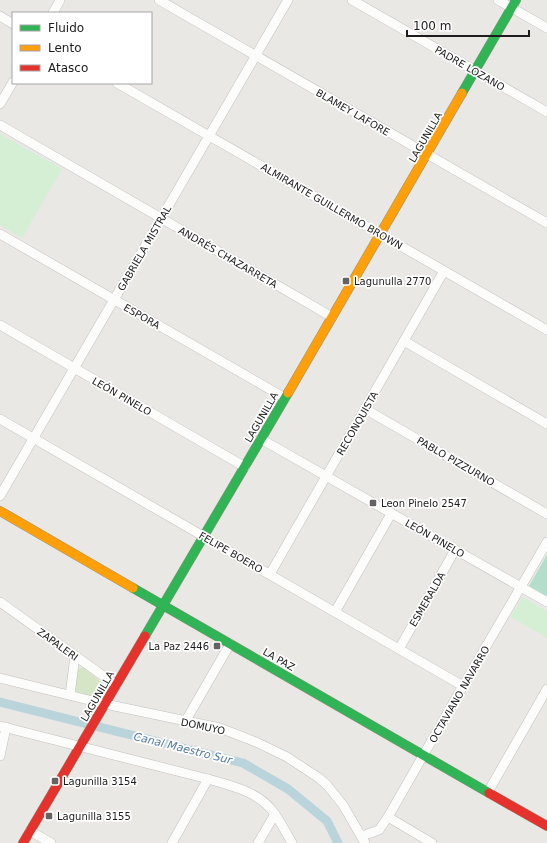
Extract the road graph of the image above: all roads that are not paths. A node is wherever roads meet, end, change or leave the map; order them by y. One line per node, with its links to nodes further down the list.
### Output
1 (60, 0): 7 (street)
2 (159, 0): 11 (street, BLAMEY LAFORE)
3 (288, 0): 11 (street, GABRIELA MISTRAL)
4 (352, 0): 12 (street, PADRE LOZANO)
5 (498, 0): 6 (street)
6 (514, 4): 10 (street); 12 (main road, LAGUNILLA)
7 (53, 12)
8 (0, 16): 9 (street)
9 (12, 23)
10 (547, 28)
11 (256, 56): 18 (street, GABRIELA MISTRAL); 19 (street, BLAMEY LAFORE)
12 (475, 71): 16 (street, PADRE LOZANO); 19 (main road, LAGUNILLA)
13 (12, 84): 15 (street)
14 (118, 84): 18 (street, ALMIRANTE GUILLERMO BROWN)
15 (0, 104)
16 (547, 112)
17 (0, 125): 20 (street, ANDRÉS CHAZARRETA)
18 (209, 136): 20 (street, GABRIELA MISTRAL); 23 (street, ALMIRANTE GUILLERMO BROWN)
19 (428, 154): 21 (street, BLAMEY LAFORE); 23 (main road, LAGUNILLA)
20 (161, 218): 25 (street, GABRIELA MISTRAL); 26 (street, ANDRÉS CHAZARRETA)
21 (547, 223)
22 (0, 234): 25 (street, ESPORA)
23 (381, 234): 24 (street, ALMIRANTE GUILLERMO BROWN); 26 (main road, LAGUNILLA)
24 (444, 271): 28 (street, ALMIRANTE GUILLERMO BROWN); 29 (street, RECONQUISTA)
25 (114, 300): 30 (street, GABRIELA MISTRAL); 31 (street, ESPORA)
26 (332, 317): 31 (main road, LAGUNILLA)
27 (0, 325): 30 (street, LEÓN PINELO)
28 (547, 330)
29 (404, 341): 32 (street, RECONQUISTA); 34 (street)
30 (74, 368): 35 (street, GABRIELA MISTRAL); 37 (street, LEÓN PINELO)
31 (284, 398): 36 (main road, LAGUNILLA)
32 (365, 409): 38 (street, RECONQUISTA); 42 (street, PABLO PIZZURNO)
33 (0, 418): 35 (street, FELIPE BOERO)
34 (547, 424)
35 (34, 438): 39 (street, GABRIELA MISTRAL); 43 (street, FELIPE BOERO)
36 (261, 439): 37 (main road, LAGUNILLA); 38 (street, LEÓN PINELO)
37 (245, 467): 43 (main road, LAGUNILLA)
38 (326, 476): 41 (street, LEÓN PINELO); 46 (street, RECONQUISTA)
39 (0, 496)
40 (0, 512): 50 (main road, LA PAZ)
41 (392, 514): 45 (street, LEÓN PINELO); 51 (street)
42 (547, 514)
43 (203, 536): 46 (street, FELIPE BOERO); 50 (main road, LAGUNILLA)
44 (547, 542): 47 (street, OCTAVIANO NAVARRO)
45 (455, 550): 47 (street, LEÓN PINELO); 53 (street, ESMERALDA)
46 (270, 574): 51 (street, FELIPE BOERO)
47 (521, 587): 49 (street, LEÓN PINELO); 57 (street, OCTAVIANO NAVARRO)
48 (0, 602): 54 (street, ZAPALERI)
49 (547, 602)
50 (163, 605): 52 (main road, LA PAZ); 56 (main road, LAGUNILLA)
51 (335, 612): 53 (street, FELIPE BOERO)
52 (230, 644): 61 (street); 64 (main road, LA PAZ)
53 (399, 649): 57 (street, FELIPE BOERO)
54 (75, 656): 56 (street, ZAPALERI); 59 (street)
55 (0, 678): 59 (street, DOMUYO)
56 (116, 685): 60 (main road, LAGUNILLA)
57 (463, 686): 64 (street, OCTAVIANO NAVARRO)
58 (547, 689): 67 (street)
59 (70, 695): 60 (street, DOMUYO)
60 (105, 704): 61 (street, DOMUYO); 63 (main road, LAGUNILLA)
61 (185, 722): 72 (street, DOMUYO)
62 (3, 726): 63 (street); 65 (street)
63 (80, 746): 66 (street); 71 (main road, LAGUNILLA)
64 (424, 755): 67 (main road, LA PAZ); 69 (street, OCTAVIANO NAVARRO)
65 (0, 756)
66 (208, 779): 68 (street); 75 (street)
67 (488, 792): 70 (main road, LA PAZ)
68 (275, 814): 76 (street); 77 (street)
69 (388, 817): 72 (street, OCTAVIANO NAVARRO); 78 (street)
70 (547, 826)
71 (30, 831): 73 (main road, LAGUNILLA); 74 (street)
72 (363, 840)
73 (23, 843)
74 (51, 843)
75 (172, 843)
76 (258, 843)
77 (292, 843)
78 (432, 843)

